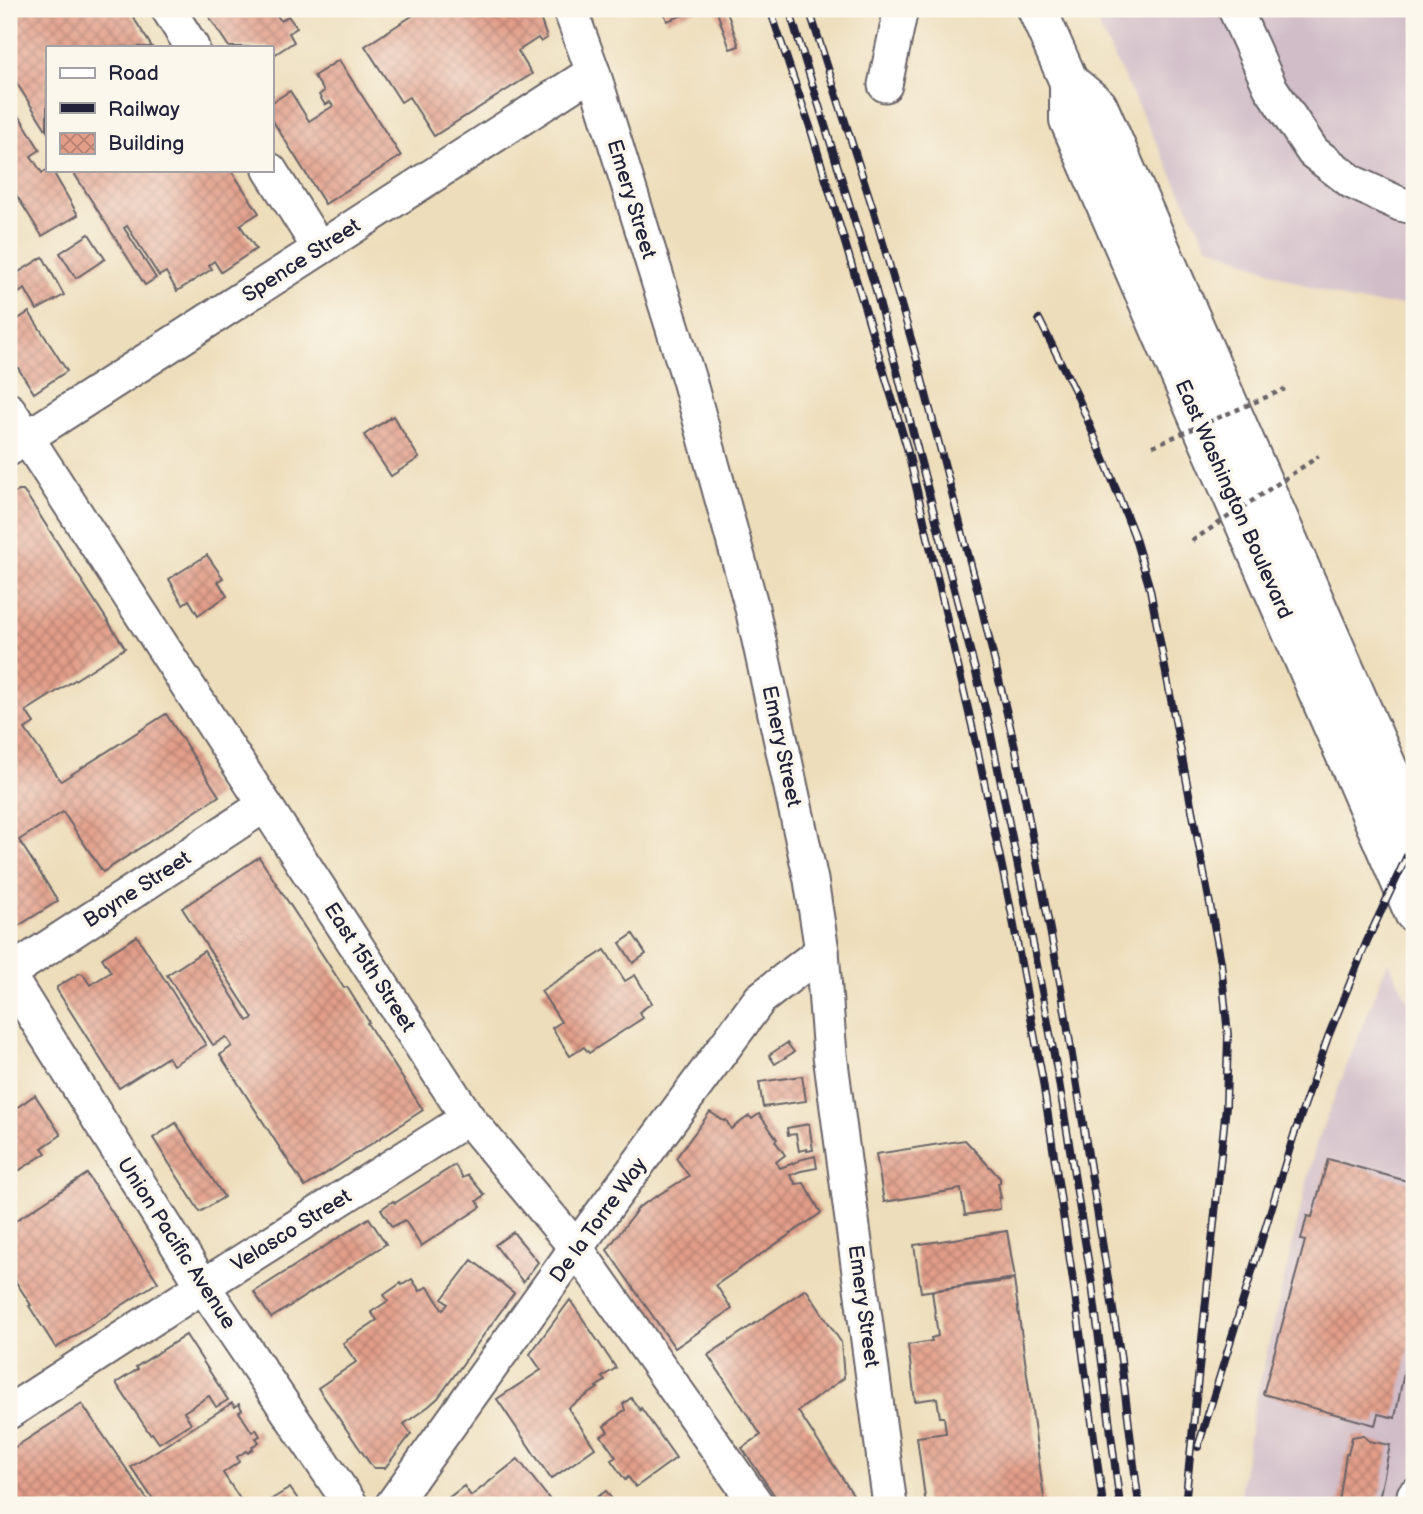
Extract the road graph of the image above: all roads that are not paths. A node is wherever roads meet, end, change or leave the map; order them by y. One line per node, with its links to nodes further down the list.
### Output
1 (168, 9): 6 (street)
2 (570, 9): 7 (street, Emery Street)
3 (901, 9): 9 (street)
4 (1037, 9): 8 (main road, East Washington Boulevard)
5 (1235, 9): 11 (street)
6 (191, 46)
7 (593, 72): 12 (street, Spence Street); 18 (street, Emery Street)
8 (1069, 82): 16 (main road, East Washington Boulevard); 17 (main road, East Washington Boulevard)
9 (885, 85)
10 (271, 172): 12 (street)
11 (1414, 207)
12 (319, 248): 14 (street, Spence Street)
13 (9, 410): 14 (street, East 15th Street)
14 (18, 443): 15 (street, East 15th Street)
15 (264, 805): 19 (street, Boyne Street); 20 (street, East 15th Street)
16 (1414, 828)
17 (1414, 913)
18 (822, 951): 21 (street, De la Torre Way); 28 (street, Emery Street)
19 (9, 975): 22 (street, Union Pacific Avenue)
20 (468, 1118): 21 (street, East 15th Street); 22 (street, Velasco Street)
21 (576, 1248): 26 (street, De la Torre Way); 27 (street, East 15th Street)
22 (203, 1286): 23 (street, Velasco Street); 25 (street, Union Pacific Avenue)
23 (9, 1412)
24 (1414, 1495): 29 (street)
25 (351, 1505)
26 (392, 1505)
27 (757, 1505)
28 (890, 1505)
29 (1413, 1505)

